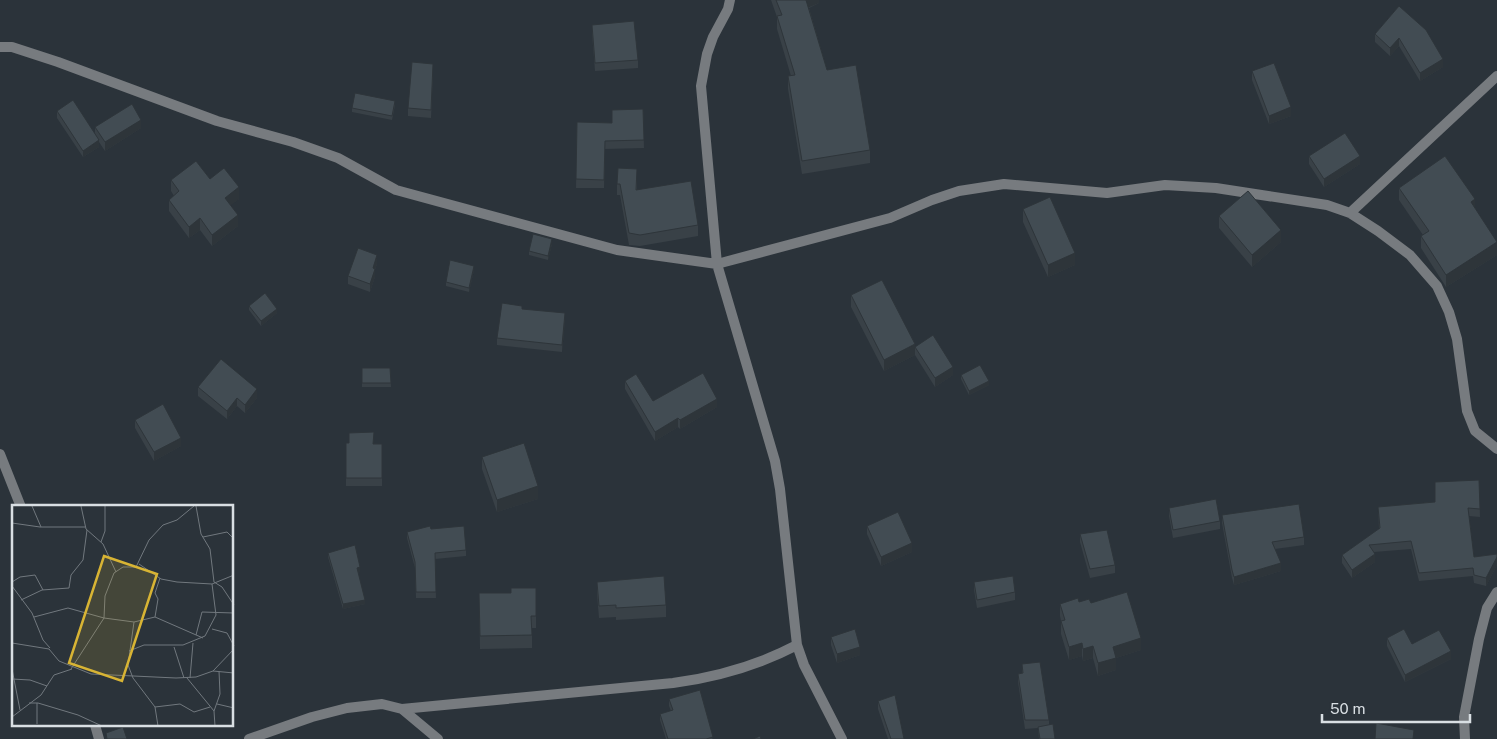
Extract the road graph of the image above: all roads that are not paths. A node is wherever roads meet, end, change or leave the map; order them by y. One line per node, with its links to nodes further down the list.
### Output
1 (730, 0): 5 (street)
2 (0, 47): 5 (street)
3 (1497, 76): 4 (street)
4 (1350, 213): 5 (street); 6 (street)
5 (717, 264): 10 (street)
6 (1497, 449)
7 (0, 454): 8 (street)
8 (21, 505)
9 (1497, 592): 17 (street)
10 (797, 645): 11 (street); 16 (street)
11 (402, 709): 14 (street); 15 (street)
12 (95, 726): 13 (street)
13 (99, 739)
14 (249, 739)
15 (438, 739)
16 (842, 739)
17 (1464, 739)

